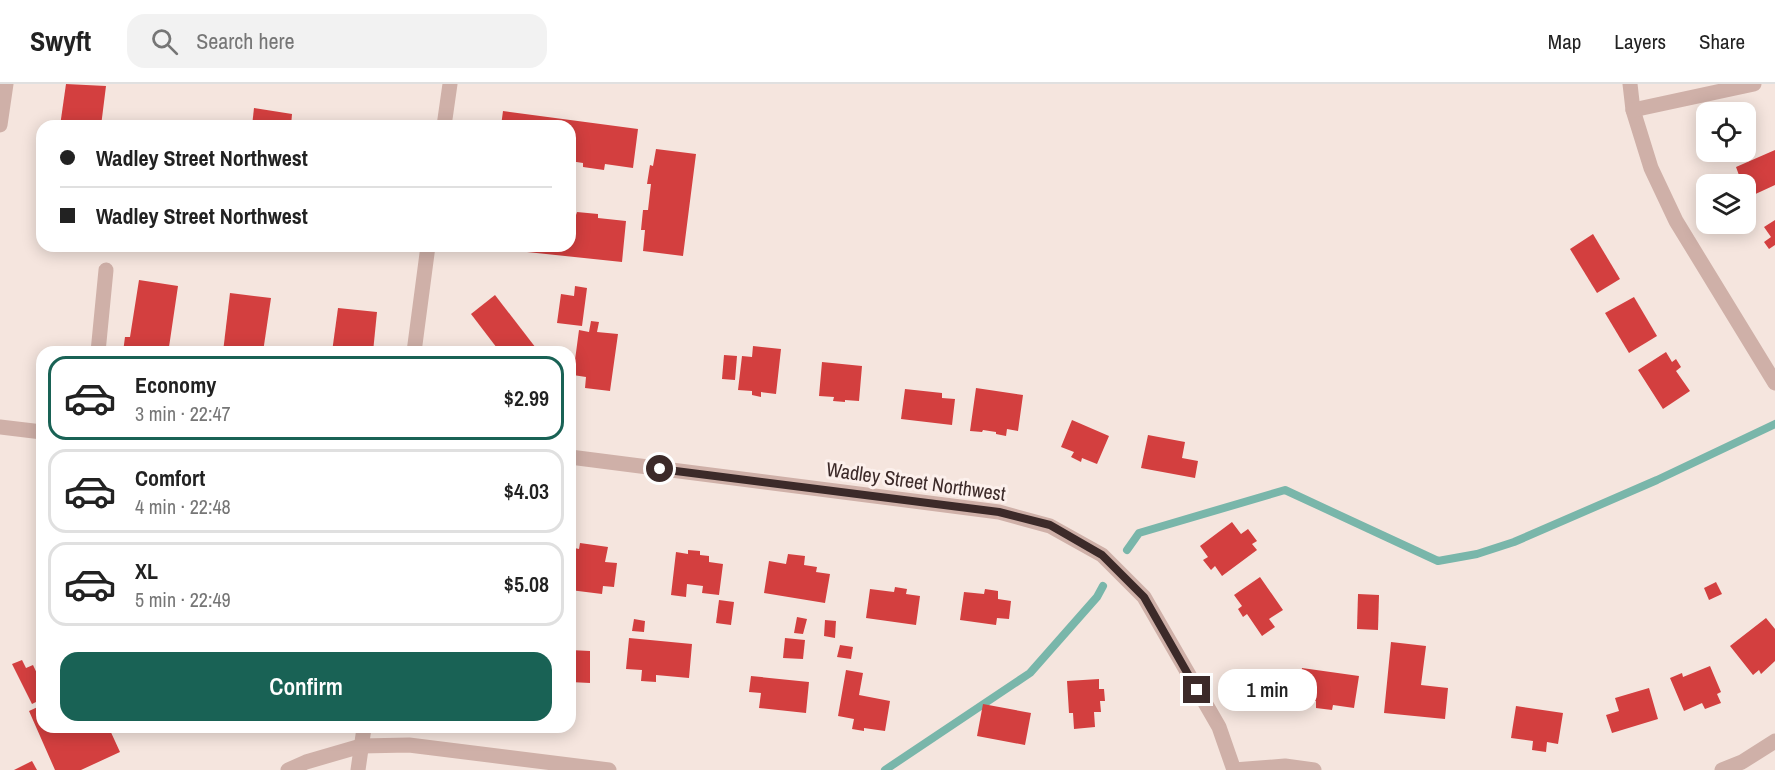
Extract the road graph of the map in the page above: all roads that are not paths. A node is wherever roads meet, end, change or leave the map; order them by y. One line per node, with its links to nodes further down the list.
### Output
1 (6, 84): 7 (street)
2 (450, 84): 6 (street)
3 (1630, 84): 5 (street)
4 (1754, 84): 5 (street)
5 (1633, 110): 12 (street)
6 (445, 120)
7 (0, 125)
8 (427, 252): 11 (street)
9 (106, 270): 10 (street)
10 (99, 346)
11 (415, 346)
12 (1775, 383)
13 (0, 427): 14 (street)
14 (36, 431)
15 (576, 458): 22 (street, Wadley Street Northwest)
16 (363, 733): 18 (street)
17 (1775, 741): 23 (street)
18 (361, 746): 19 (street); 20 (street); 21 (street)
19 (288, 770)
20 (358, 770)
21 (609, 770)
22 (1314, 770)
23 (1722, 770)

